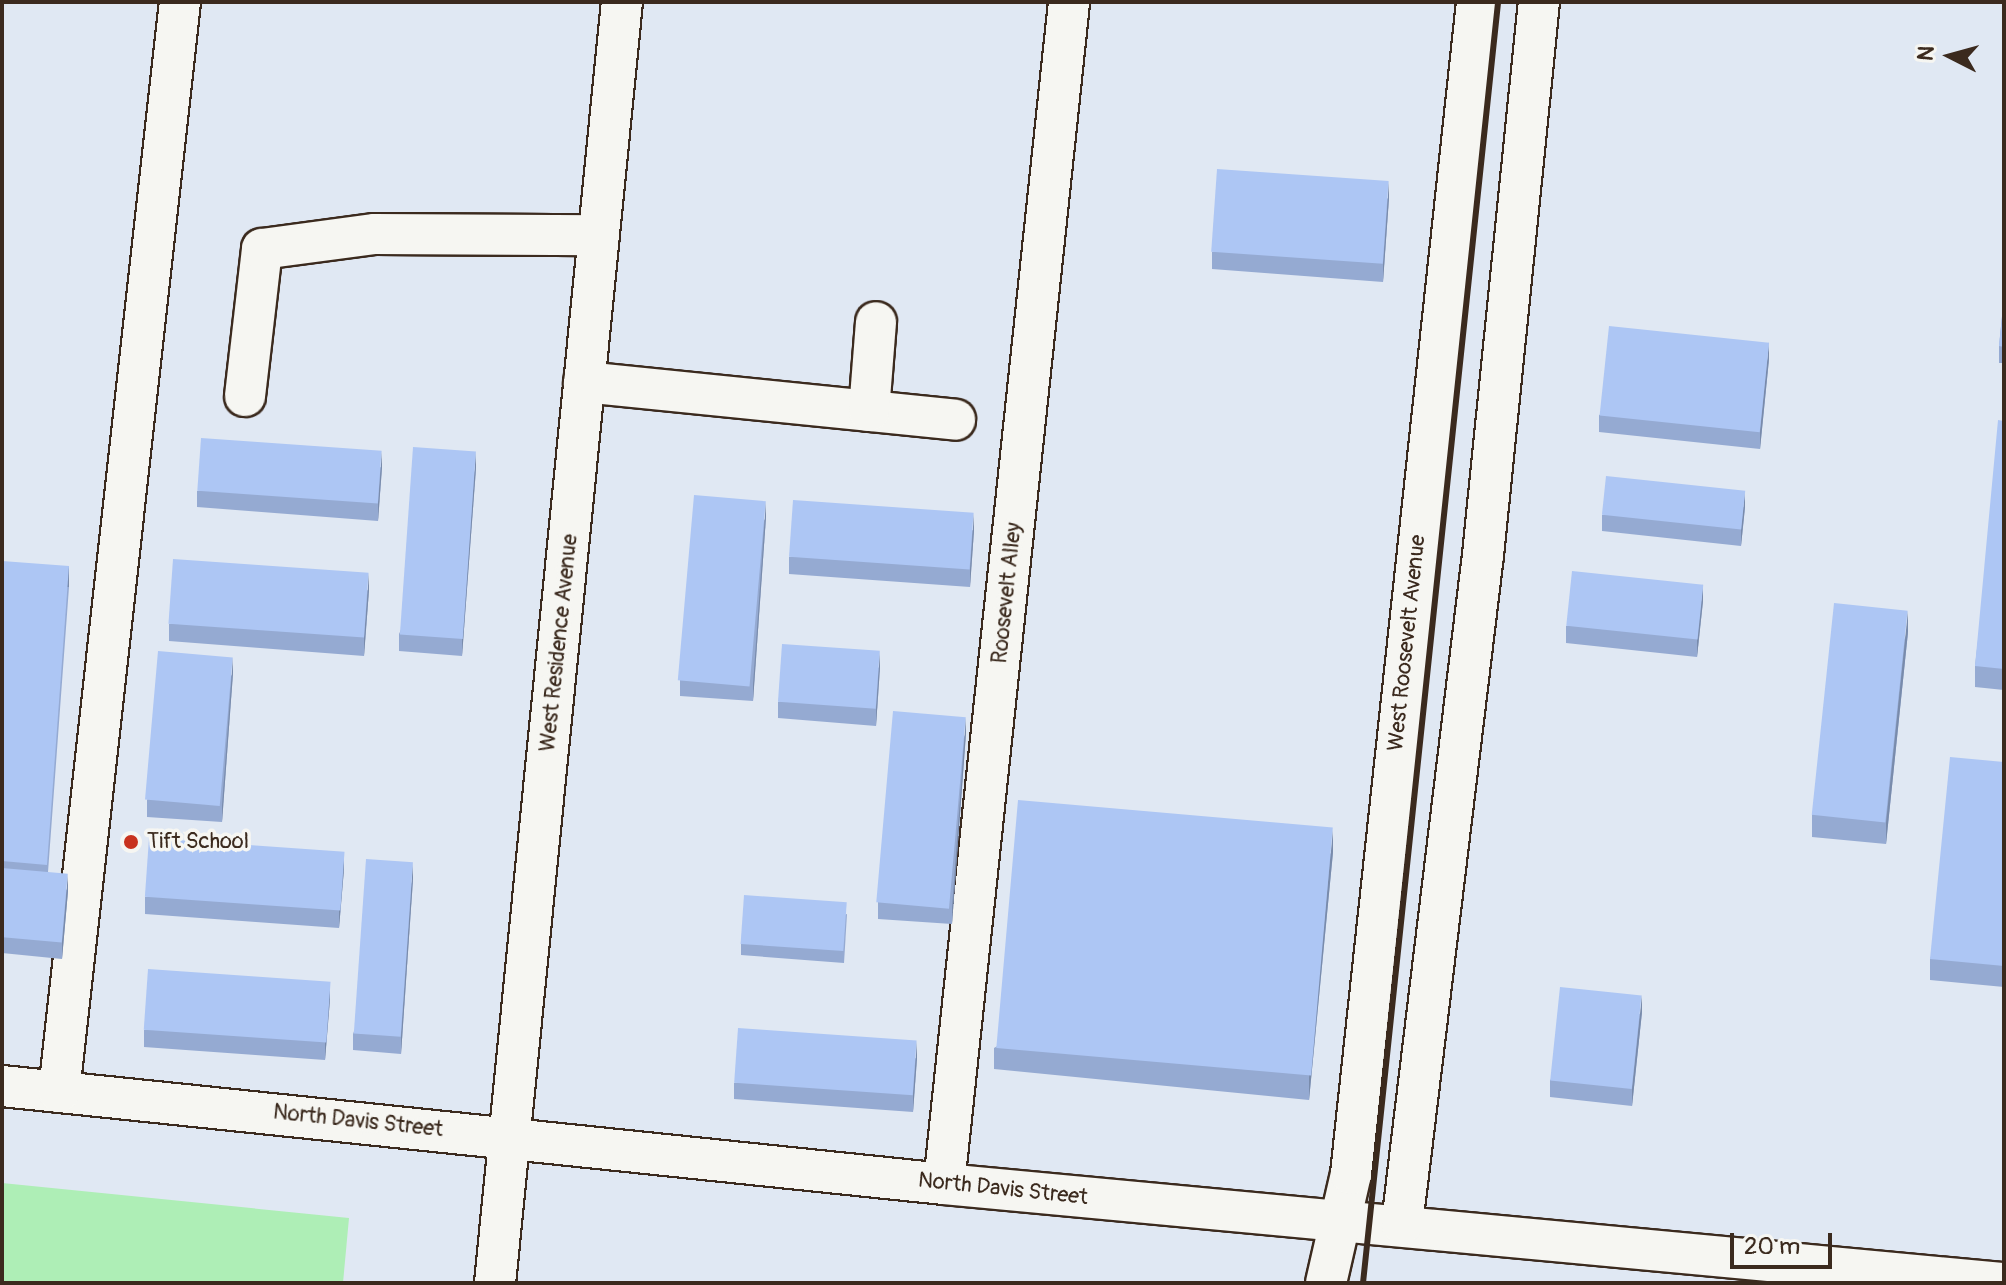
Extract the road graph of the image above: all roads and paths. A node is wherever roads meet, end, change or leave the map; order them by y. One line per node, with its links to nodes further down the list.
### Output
1 (180, 2): 13 (street)
2 (622, 2): 6 (street, West Residence Avenue)
3 (1069, 2): 15 (street, Roosevelt Alley)
4 (1477, 2): 16 (street, West Roosevelt Avenue)
5 (1539, 2): 17 (street)
6 (599, 235): 8 (street, West Residence Avenue); 9 (street)
7 (876, 322): 10 (street)
8 (584, 382): 10 (street); 14 (street, West Residence Avenue)
9 (245, 396)
10 (869, 411): 11 (street)
11 (955, 420)
12 (2, 1086): 13 (street, North Davis Street)
13 (59, 1092): 14 (street, North Davis Street)
14 (510, 1135): 15 (street, North Davis Street); 18 (street, West Residence Avenue)
15 (944, 1184): 16 (street, North Davis Street)
16 (1342, 1220): 17 (street, North Davis Street); 19 (street, West Roosevelt Avenue)
17 (1402, 1224): 20 (street, North Davis Street)
18 (495, 1283)
19 (1326, 1283)
20 (2004, 1283)

